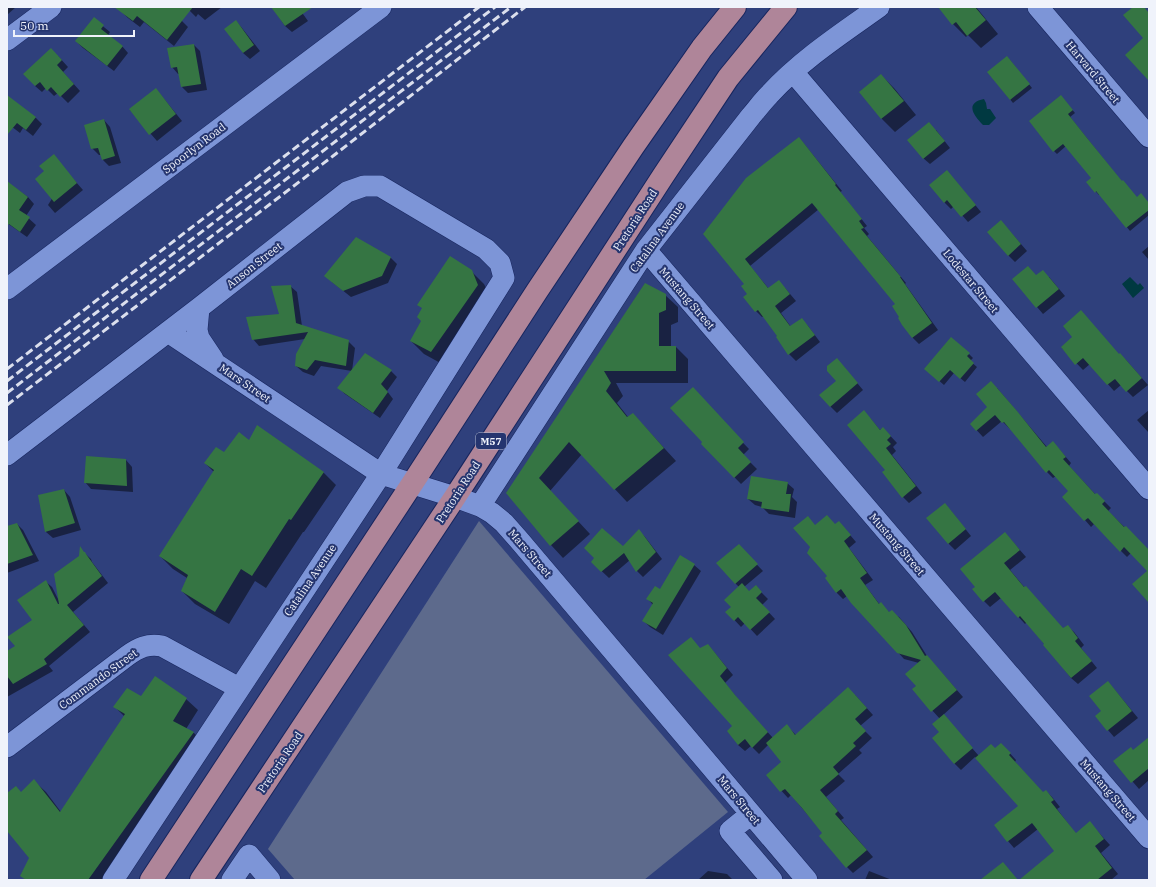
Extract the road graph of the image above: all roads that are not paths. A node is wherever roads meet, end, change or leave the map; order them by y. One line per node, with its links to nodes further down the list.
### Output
1 (51, 7): 7 (street)
2 (381, 7): 12 (street, Spoorlyn Road)
3 (735, 7): 18 (main road)
4 (786, 7): 20 (main road, Pretoria Road / M57)
5 (879, 7): 8 (street, Catalina Avenue)
6 (1038, 7): 9 (street, Harvard Street)
7 (7, 40)
8 (793, 72): 10 (street, Catalina Avenue); 19 (street, Lodestar Street)
9 (1149, 138)
10 (646, 250): 21 (street, Catalina Avenue); 25 (street, Mustang Street)
11 (504, 278): 13 (street, Anson Street); 17 (street, Catalina Avenue)
12 (7, 289)
13 (199, 308): 14 (street, Anson Street); 15 (street)
14 (168, 332): 15 (street, Mars Street); 16 (street, Anson Street)
15 (217, 365): 17 (street, Mars Street)
16 (7, 455)
17 (381, 474): 18 (street, Mars Street); 22 (street, Catalina Avenue)
18 (412, 484): 20 (street, Mars Street); 27 (main road)
19 (1149, 489)
20 (455, 497): 21 (street, Mars Street); 28 (main road, Pretoria Road / M57)
21 (480, 506): 24 (street, Mars Street)
22 (239, 688): 23 (street, Commando Street); 26 (street, Catalina Avenue)
23 (7, 747)
24 (752, 814): 31 (street); 32 (street, Mars Street)
25 (1149, 838)
26 (113, 880)
27 (151, 880)
28 (201, 880)
29 (232, 880): 30 (street)
30 (270, 880)
31 (772, 880)
32 (807, 880)

